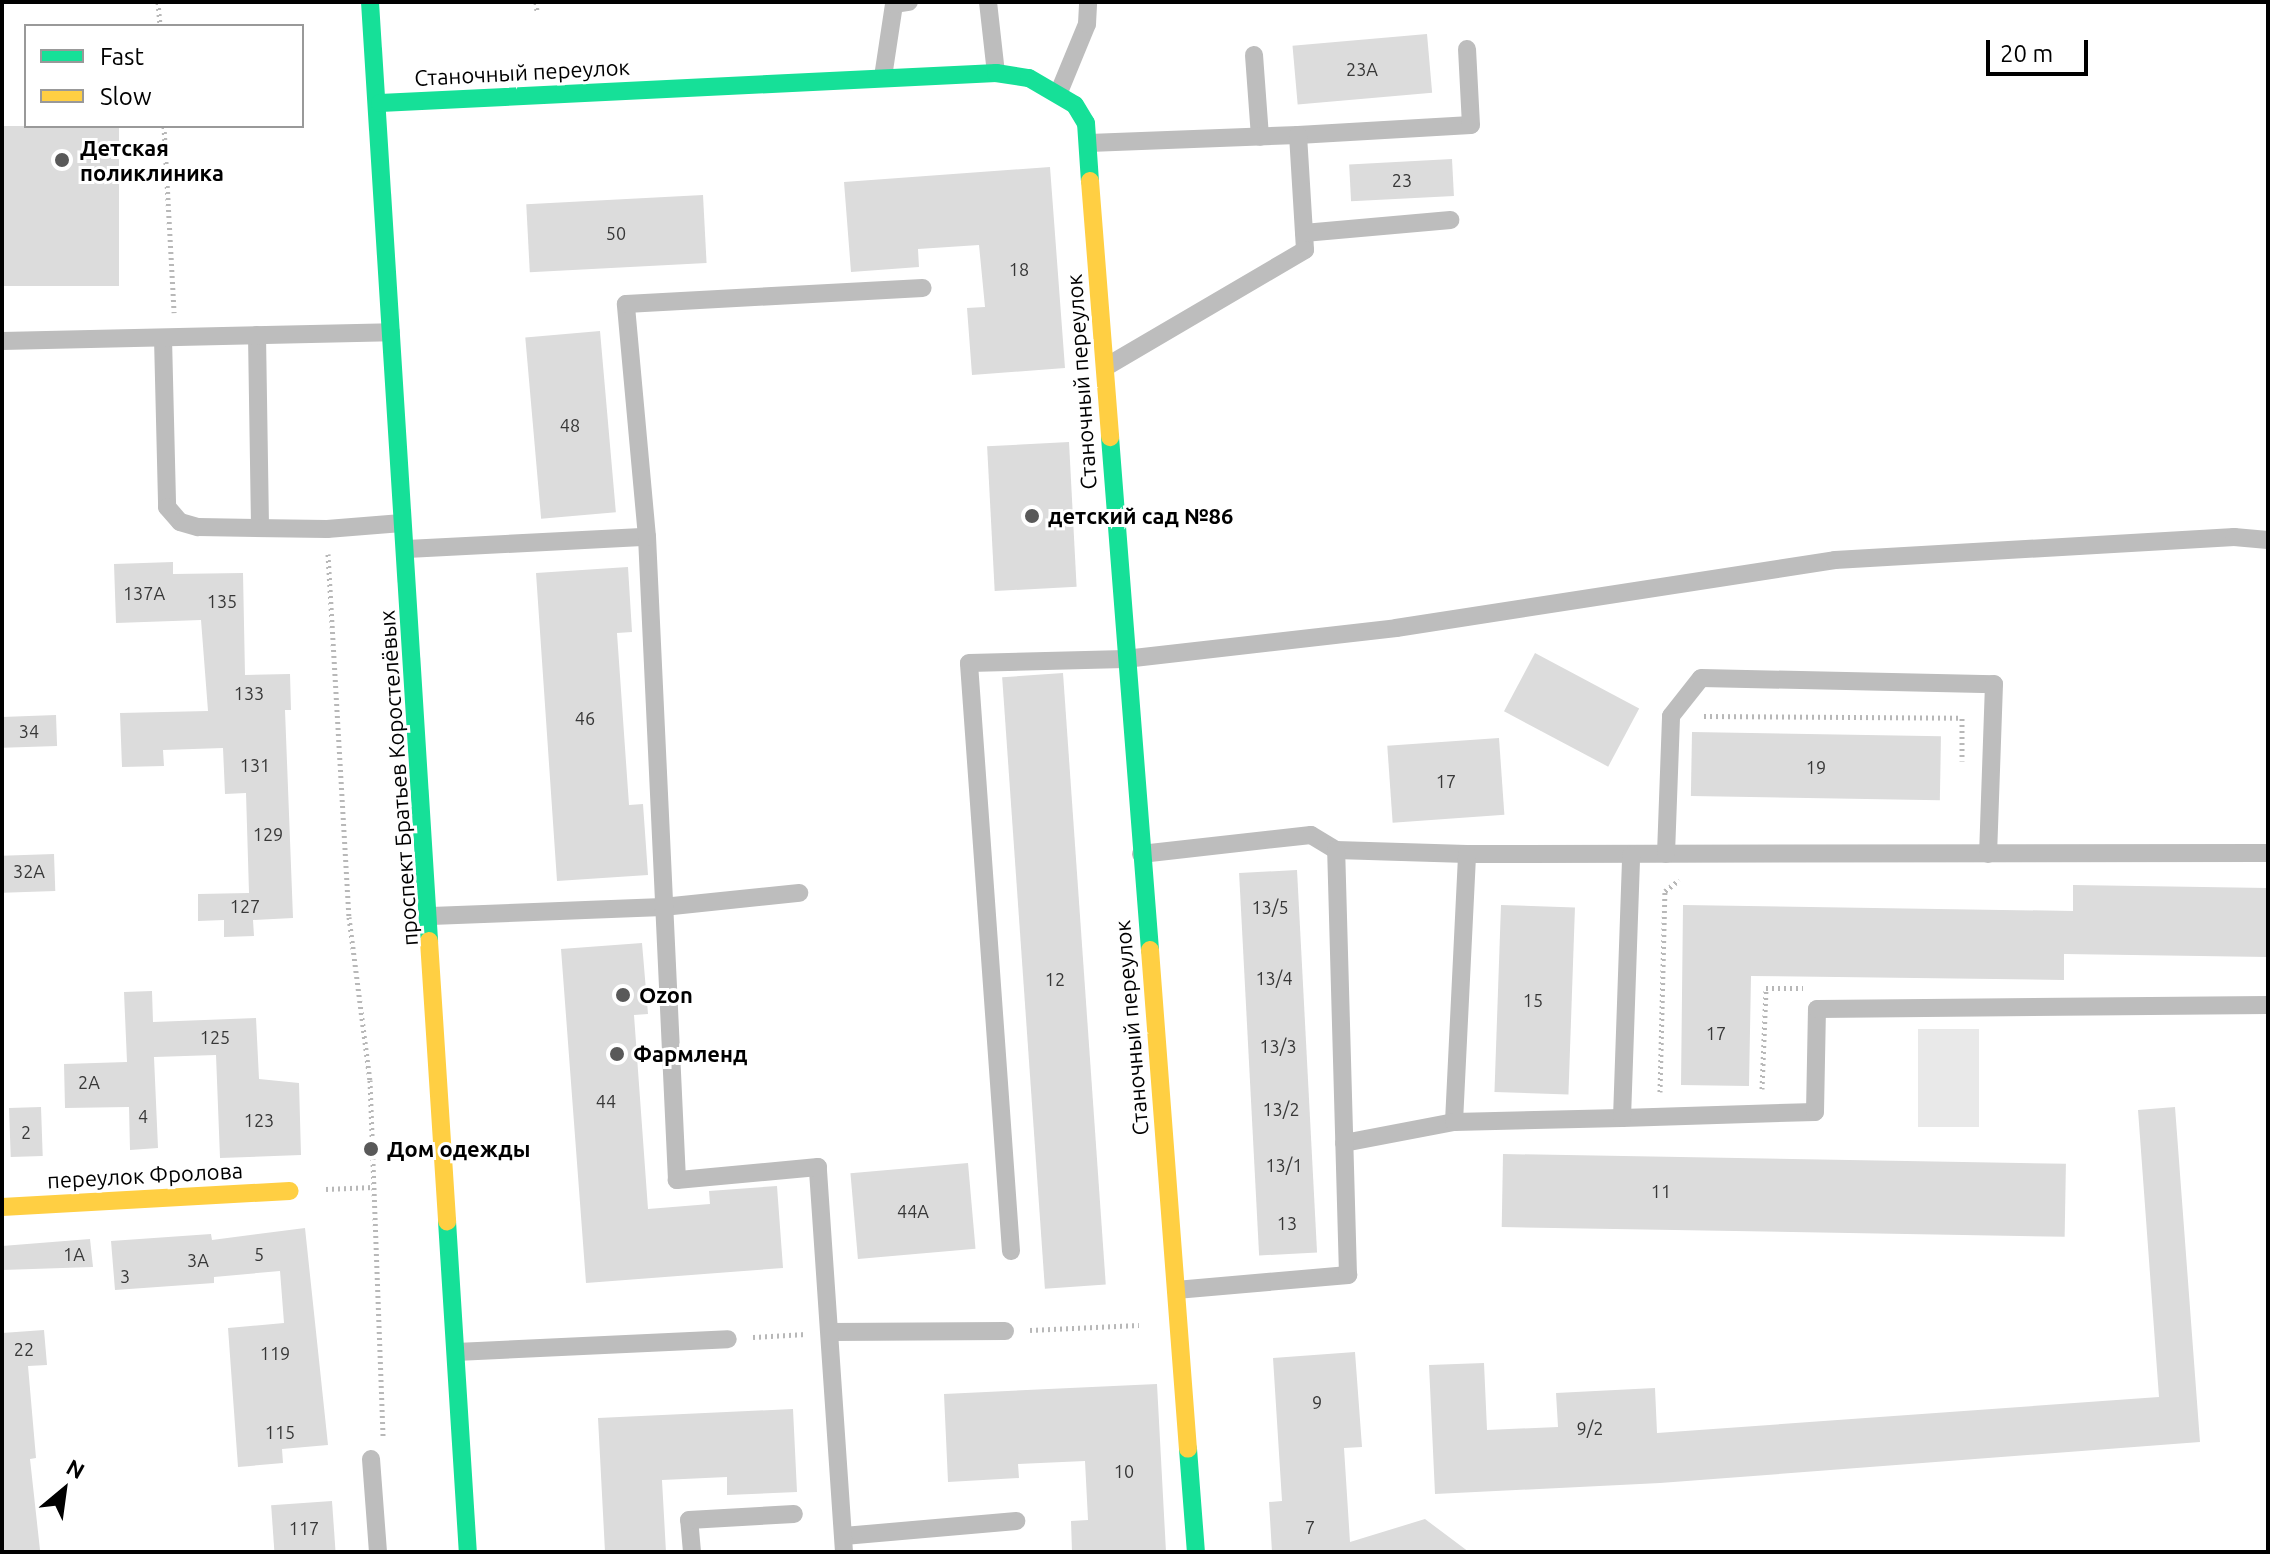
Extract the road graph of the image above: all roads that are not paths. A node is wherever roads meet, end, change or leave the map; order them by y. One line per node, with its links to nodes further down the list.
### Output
1 (370, 2): 10 (main road, проспект Братьев Коростелёвых)
2 (909, 2): 8 (lane)
3 (988, 2): 7 (lane)
4 (1088, 2): 9 (lane)
5 (1467, 49): 11 (lane)
6 (1254, 55): 12 (lane)
7 (996, 73): 8 (main road, Станочный переулок); 9 (main road, Станочный переулок)
8 (883, 77): 10 (main road, Станочный переулок)
9 (1059, 92): 13 (main road, Станочный переулок)
10 (380, 103): 17 (main road, проспект Братьев Коростелёвых)
11 (1298, 135): 12 (lane); 15 (lane)
12 (1260, 137): 13 (lane)
13 (1089, 143): 21 (main road, Станочный переулок)
14 (1450, 220): 15 (lane)
15 (1304, 233): 21 (lane)
16 (923, 288): 24 (lane)
17 (392, 332): 18 (lane); 22 (main road, проспект Братьев Коростелёвых)
18 (257, 335): 19 (lane); 23 (lane)
19 (163, 338): 20 (lane); 23 (lane)
20 (2, 341)
21 (1104, 367): 27 (main road, Станочный переулок)
22 (405, 523): 23 (lane); 26 (main road, проспект Братьев Коростелёвых)
23 (260, 528)
24 (647, 537): 26 (lane); 36 (lane)
25 (2268, 540): 27 (lane)
26 (407, 549): 37 (main road, проспект Братьев Коростелёвых)
27 (1125, 659): 30 (main road, Станочный переулок); 44 (lane)
28 (1336, 850): 30 (lane); 31 (lane); 41 (lane)
29 (2268, 853): 33 (lane)
30 (1141, 854): 45 (main road, Станочный переулок)
31 (1467, 854): 34 (lane); 40 (lane)
32 (1666, 854): 33 (lane); 33 (lane); 34 (lane)
33 (1988, 854)
34 (1631, 855): 39 (lane)
35 (799, 893): 36 (lane)
36 (663, 907): 37 (lane); 47 (lane)
37 (431, 916): 49 (main road, проспект Братьев Коростелёвых)
38 (2268, 1005): 39 (lane)
39 (1622, 1118): 40 (lane)
40 (1454, 1122): 41 (lane)
41 (1344, 1143): 45 (lane)
42 (290, 1191): 43 (main road, переулок Фролова)
43 (2, 1207)
44 (1011, 1251)
45 (1176, 1290): 57 (main road, Станочный переулок)
46 (1005, 1331): 47 (lane)
47 (830, 1332): 53 (lane)
48 (728, 1339): 49 (lane)
49 (456, 1352): 55 (main road, проспект Братьев Коростелёвых)
50 (371, 1459): 54 (lane)
51 (794, 1514): 56 (lane)
52 (1016, 1521): 53 (lane)
53 (844, 1544)
54 (378, 1552)
55 (468, 1552)
56 (692, 1552)
57 (1196, 1552)

